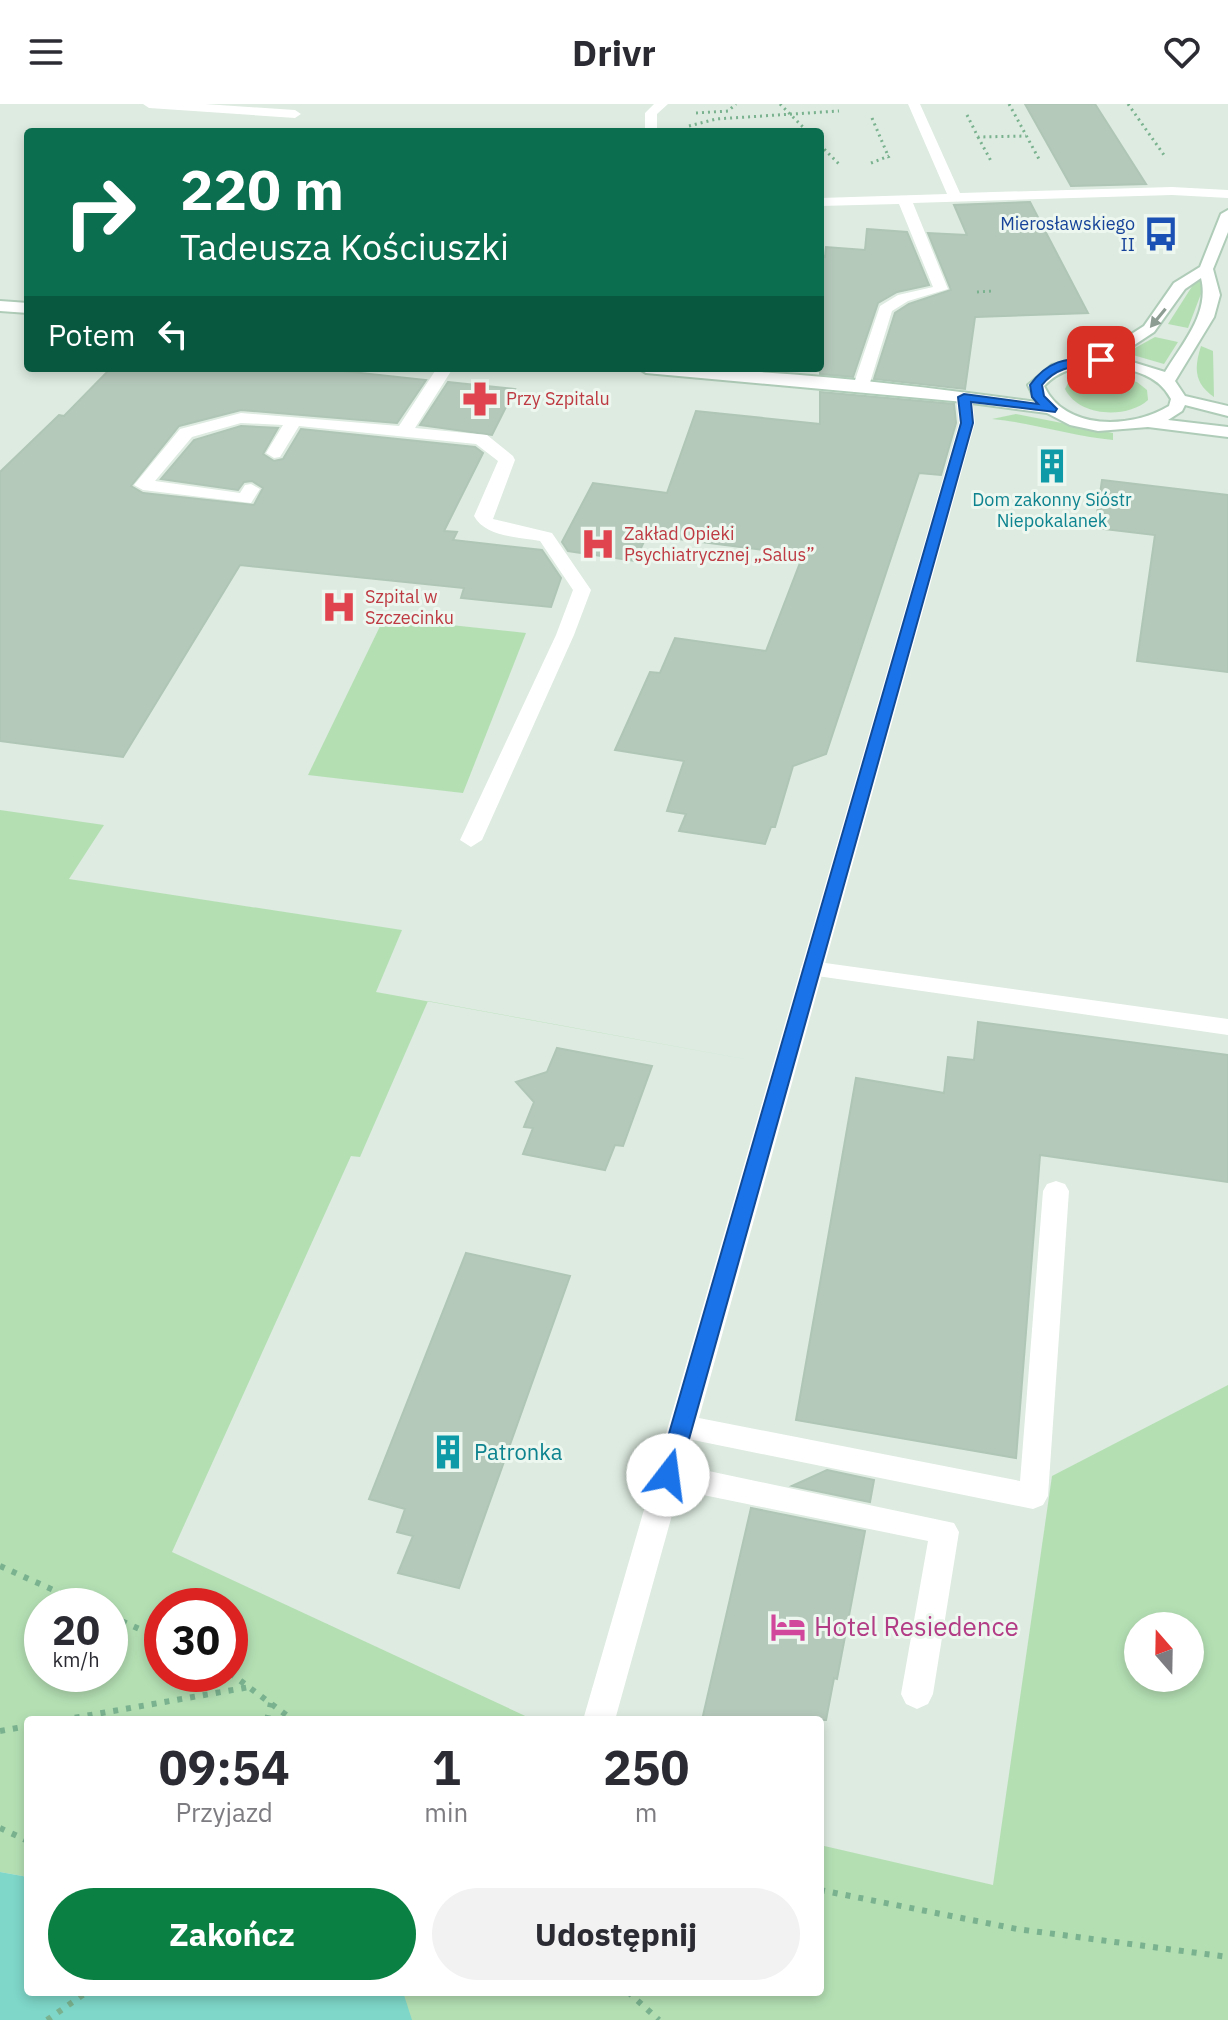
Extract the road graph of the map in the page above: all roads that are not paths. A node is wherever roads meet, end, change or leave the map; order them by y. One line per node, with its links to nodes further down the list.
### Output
1 (149, 104): 4 (street)
2 (662, 104): 5 (street)
3 (914, 104): 7 (street)
4 (295, 114)
5 (651, 128)
6 (1228, 194): 7 (street)
7 (955, 197): 8 (street)
8 (904, 199): 9 (street); 19 (street)
9 (824, 202)
10 (1228, 214): 11 (street)
11 (1206, 269): 14 (street, one-way to 14); 17 (street)
12 (0, 306): 13 (street)
13 (24, 308)
14 (1101, 360): 17 (street); 18 (street)
15 (442, 372): 26 (street)
16 (687, 372): 19 (street)
17 (1167, 381): 21 (street)
18 (1036, 385): 20 (street); 22 (street)
19 (860, 389): 20 (street)
20 (964, 397): 22 (street); 31 (street)
21 (1179, 399): 23 (street); 25 (street)
22 (1051, 409): 25 (street)
23 (1228, 411)
24 (294, 421): 26 (street); 28 (street); 29 (street)
25 (1152, 423): 27 (street)
26 (404, 432): 30 (street)
27 (1228, 432)
28 (274, 453)
29 (251, 489)
30 (471, 840)
31 (811, 969): 32 (street); 34 (street)
32 (1228, 1027)
33 (1056, 1191): 34 (street)
34 (682, 1426): 35 (street)
35 (668, 1475): 36 (street); 37 (street)
36 (917, 1694)
37 (600, 1716)

